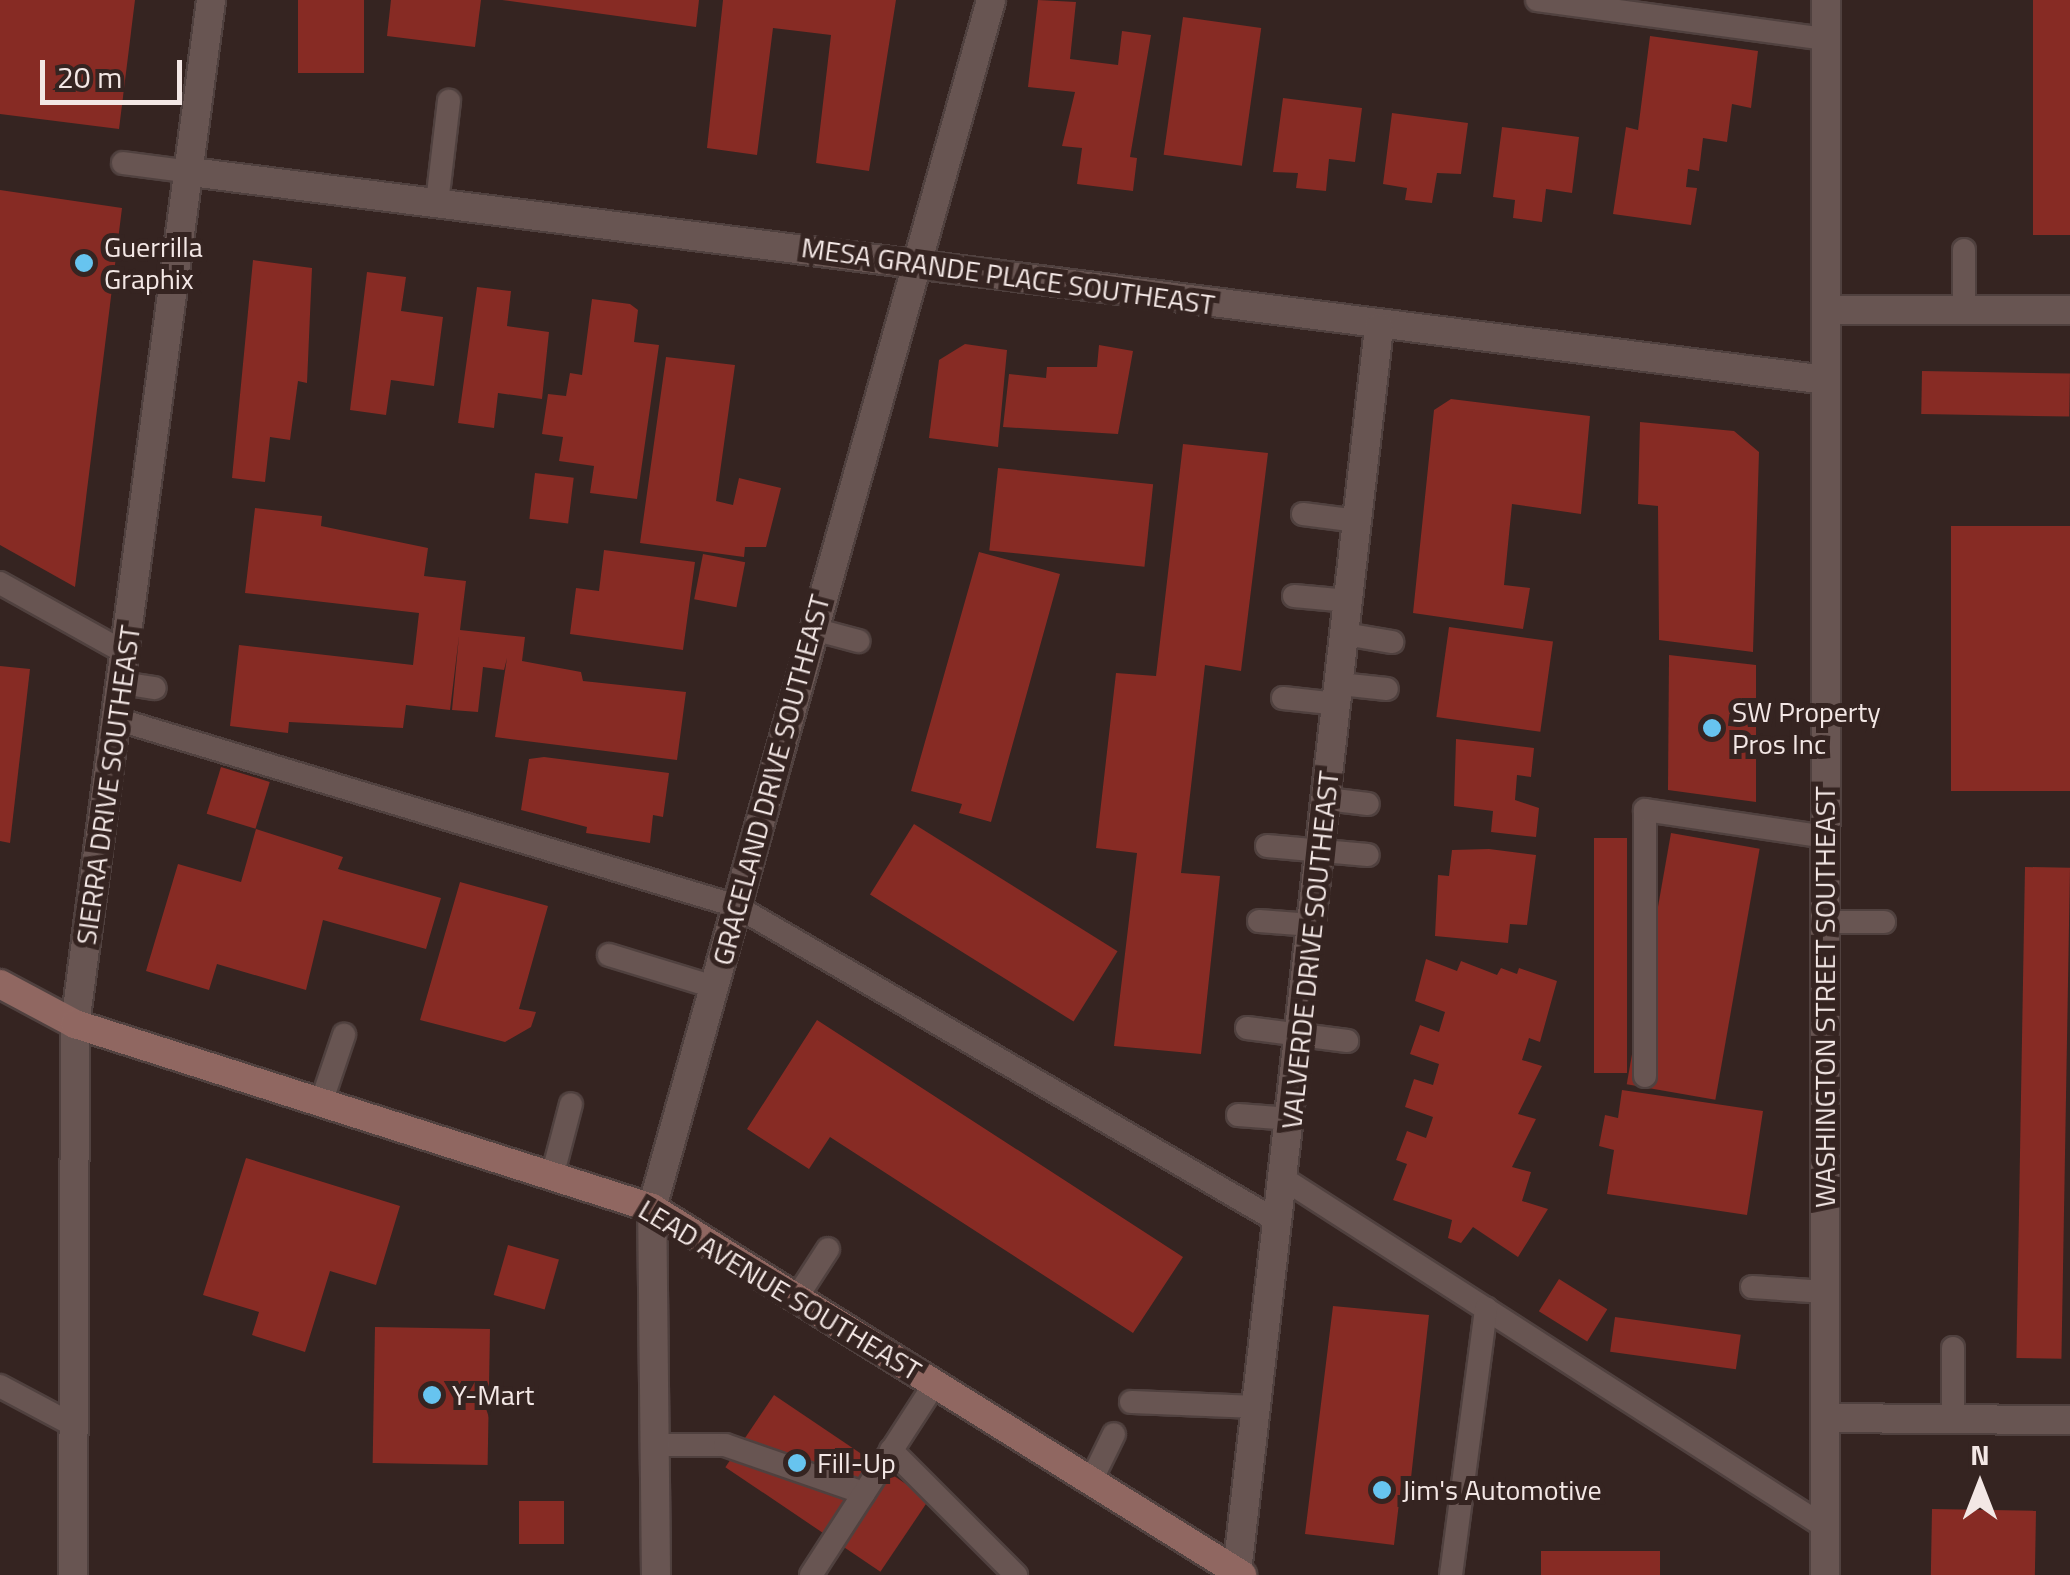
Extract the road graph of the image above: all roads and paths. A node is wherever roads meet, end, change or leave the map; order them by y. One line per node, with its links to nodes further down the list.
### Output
1 (211, 0): 10 (street, SIERRA DRIVE SOUTHEAST)
2 (991, 0): 13 (street, GRACELAND DRIVE SOUTHEAST)
3 (1536, 0): 5 (lane)
4 (1826, 0): 7 (street, WASHINGTON STREET SOUTHEAST)
5 (1576, 3): 6 (lane)
6 (1692, 11): 7 (lane)
7 (1826, 40): 14 (street, WASHINGTON STREET SOUTHEAST)
8 (448, 101): 11 (lane)
9 (123, 163): 10 (lane)
10 (190, 172): 11 (street, MESA GRANDE PLACE SOUTHEAST); 28 (street, SIERRA DRIVE SOUTHEAST)
11 (437, 203): 13 (street, MESA GRANDE PLACE SOUTHEAST)
12 (1964, 250): 15 (lane)
13 (915, 261): 17 (street, MESA GRANDE PLACE SOUTHEAST); 24 (street, GRACELAND DRIVE SOUTHEAST)
14 (1826, 310): 15 (street); 18 (street, WASHINGTON STREET SOUTHEAST)
15 (1964, 310): 16 (street)
16 (2070, 310)
17 (1380, 328): 18 (street, MESA GRANDE PLACE SOUTHEAST); 20 (street, VALVERDE DRIVE SOUTHEAST)
18 (1826, 380): 37 (street, WASHINGTON STREET SOUTHEAST)
19 (1303, 514): 20 (lane)
20 (1358, 521): 23 (street, VALVERDE DRIVE SOUTHEAST)
21 (0, 583): 28 (lane)
22 (1294, 596): 23 (lane)
23 (1349, 601): 25 (street, VALVERDE DRIVE SOUTHEAST)
24 (813, 629): 26 (lane); 41 (street, GRACELAND DRIVE SOUTHEAST)
25 (1345, 634): 27 (lane); 32 (street, VALVERDE DRIVE SOUTHEAST)
26 (858, 641)
27 (1392, 642)
28 (126, 653): 29 (street, SIERRA DRIVE SOUTHEAST)
29 (122, 683): 30 (lane); 34 (street, SIERRA DRIVE SOUTHEAST)
30 (156, 688)
31 (1386, 689): 32 (lane)
32 (1338, 694): 33 (lane); 35 (street, VALVERDE DRIVE SOUTHEAST)
33 (1283, 698)
34 (116, 719): 41 (lane); 49 (street, SIERRA DRIVE SOUTHEAST)
35 (1327, 799): 36 (lane); 39 (street, VALVERDE DRIVE SOUTHEAST)
36 (1368, 804)
37 (1826, 836): 43 (street, WASHINGTON STREET SOUTHEAST); 54 (lane)
38 (1267, 846): 39 (lane)
39 (1321, 852): 40 (lane); 45 (street, VALVERDE DRIVE SOUTHEAST)
40 (1368, 855)
41 (736, 906): 48 (street, GRACELAND DRIVE SOUTHEAST); 62 (lane)
42 (1259, 920): 45 (lane)
43 (1826, 922): 44 (lane); 65 (street, WASHINGTON STREET SOUTHEAST)
44 (1884, 922)
45 (1312, 925): 51 (street, VALVERDE DRIVE SOUTHEAST)
46 (609, 956): 48 (lane)
47 (0, 984): 49 (main road, LEAD AVENUE SOUTHEAST)
48 (714, 987): 61 (street, GRACELAND DRIVE SOUTHEAST)
49 (75, 1024): 55 (main road, LEAD AVENUE SOUTHEAST); 76 (street, SIERRA DRIVE SOUTHEAST)
50 (1247, 1028): 51 (lane)
51 (1300, 1034): 53 (lane); 58 (street, VALVERDE DRIVE SOUTHEAST)
52 (344, 1036): 55 (lane)
53 (1348, 1041)
54 (1644, 1076)
55 (322, 1100): 59 (main road, LEAD AVENUE SOUTHEAST)
56 (571, 1104): 59 (lane)
57 (1238, 1115): 58 (lane)
58 (1291, 1119): 60 (street, VALVERDE DRIVE SOUTHEAST)
59 (553, 1172): 61 (main road, LEAD AVENUE SOUTHEAST)
60 (1284, 1179): 62 (street, VALVERDE DRIVE SOUTHEAST); 67 (lane)
61 (652, 1208): 66 (main road, LEAD AVENUE SOUTHEAST); 78 (street, GRACELAND DRIVE SOUTHEAST)
62 (1279, 1222): 72 (street, VALVERDE DRIVE SOUTHEAST)
63 (828, 1248): 66 (lane)
64 (1752, 1288): 65 (lane)
65 (1825, 1292): 73 (street, WASHINGTON STREET SOUTHEAST)
66 (797, 1297): 69 (main road, LEAD AVENUE SOUTHEAST)
67 (1486, 1308): 82 (lane); 88 (lane)
68 (1953, 1348): 74 (lane)
69 (935, 1383): 79 (lane); 80 (main road, LEAD AVENUE SOUTHEAST)
70 (0, 1386): 76 (lane)
71 (1130, 1402): 72 (lane)
72 (1257, 1407): 83 (street, VALVERDE DRIVE SOUTHEAST)
73 (1825, 1418): 74 (street); 82 (street, WASHINGTON STREET SOUTHEAST)
74 (1953, 1420): 75 (street)
75 (2070, 1420)
76 (73, 1424): 84 (street, SIERRA DRIVE SOUTHEAST)
77 (1114, 1434): 80 (lane)
78 (655, 1445): 81 (lane); 85 (street, GRACELAND DRIVE SOUTHEAST)
79 (892, 1450): 81 (lane); 87 (lane)
80 (1091, 1481): 83 (main road, LEAD AVENUE SOUTHEAST)
81 (864, 1493): 86 (lane)
82 (1825, 1527): 89 (street, WASHINGTON STREET SOUTHEAST)
83 (1239, 1574)
84 (73, 1575)
85 (656, 1575)
86 (811, 1575)
87 (1016, 1575)
88 (1451, 1575)
89 (1825, 1575)

